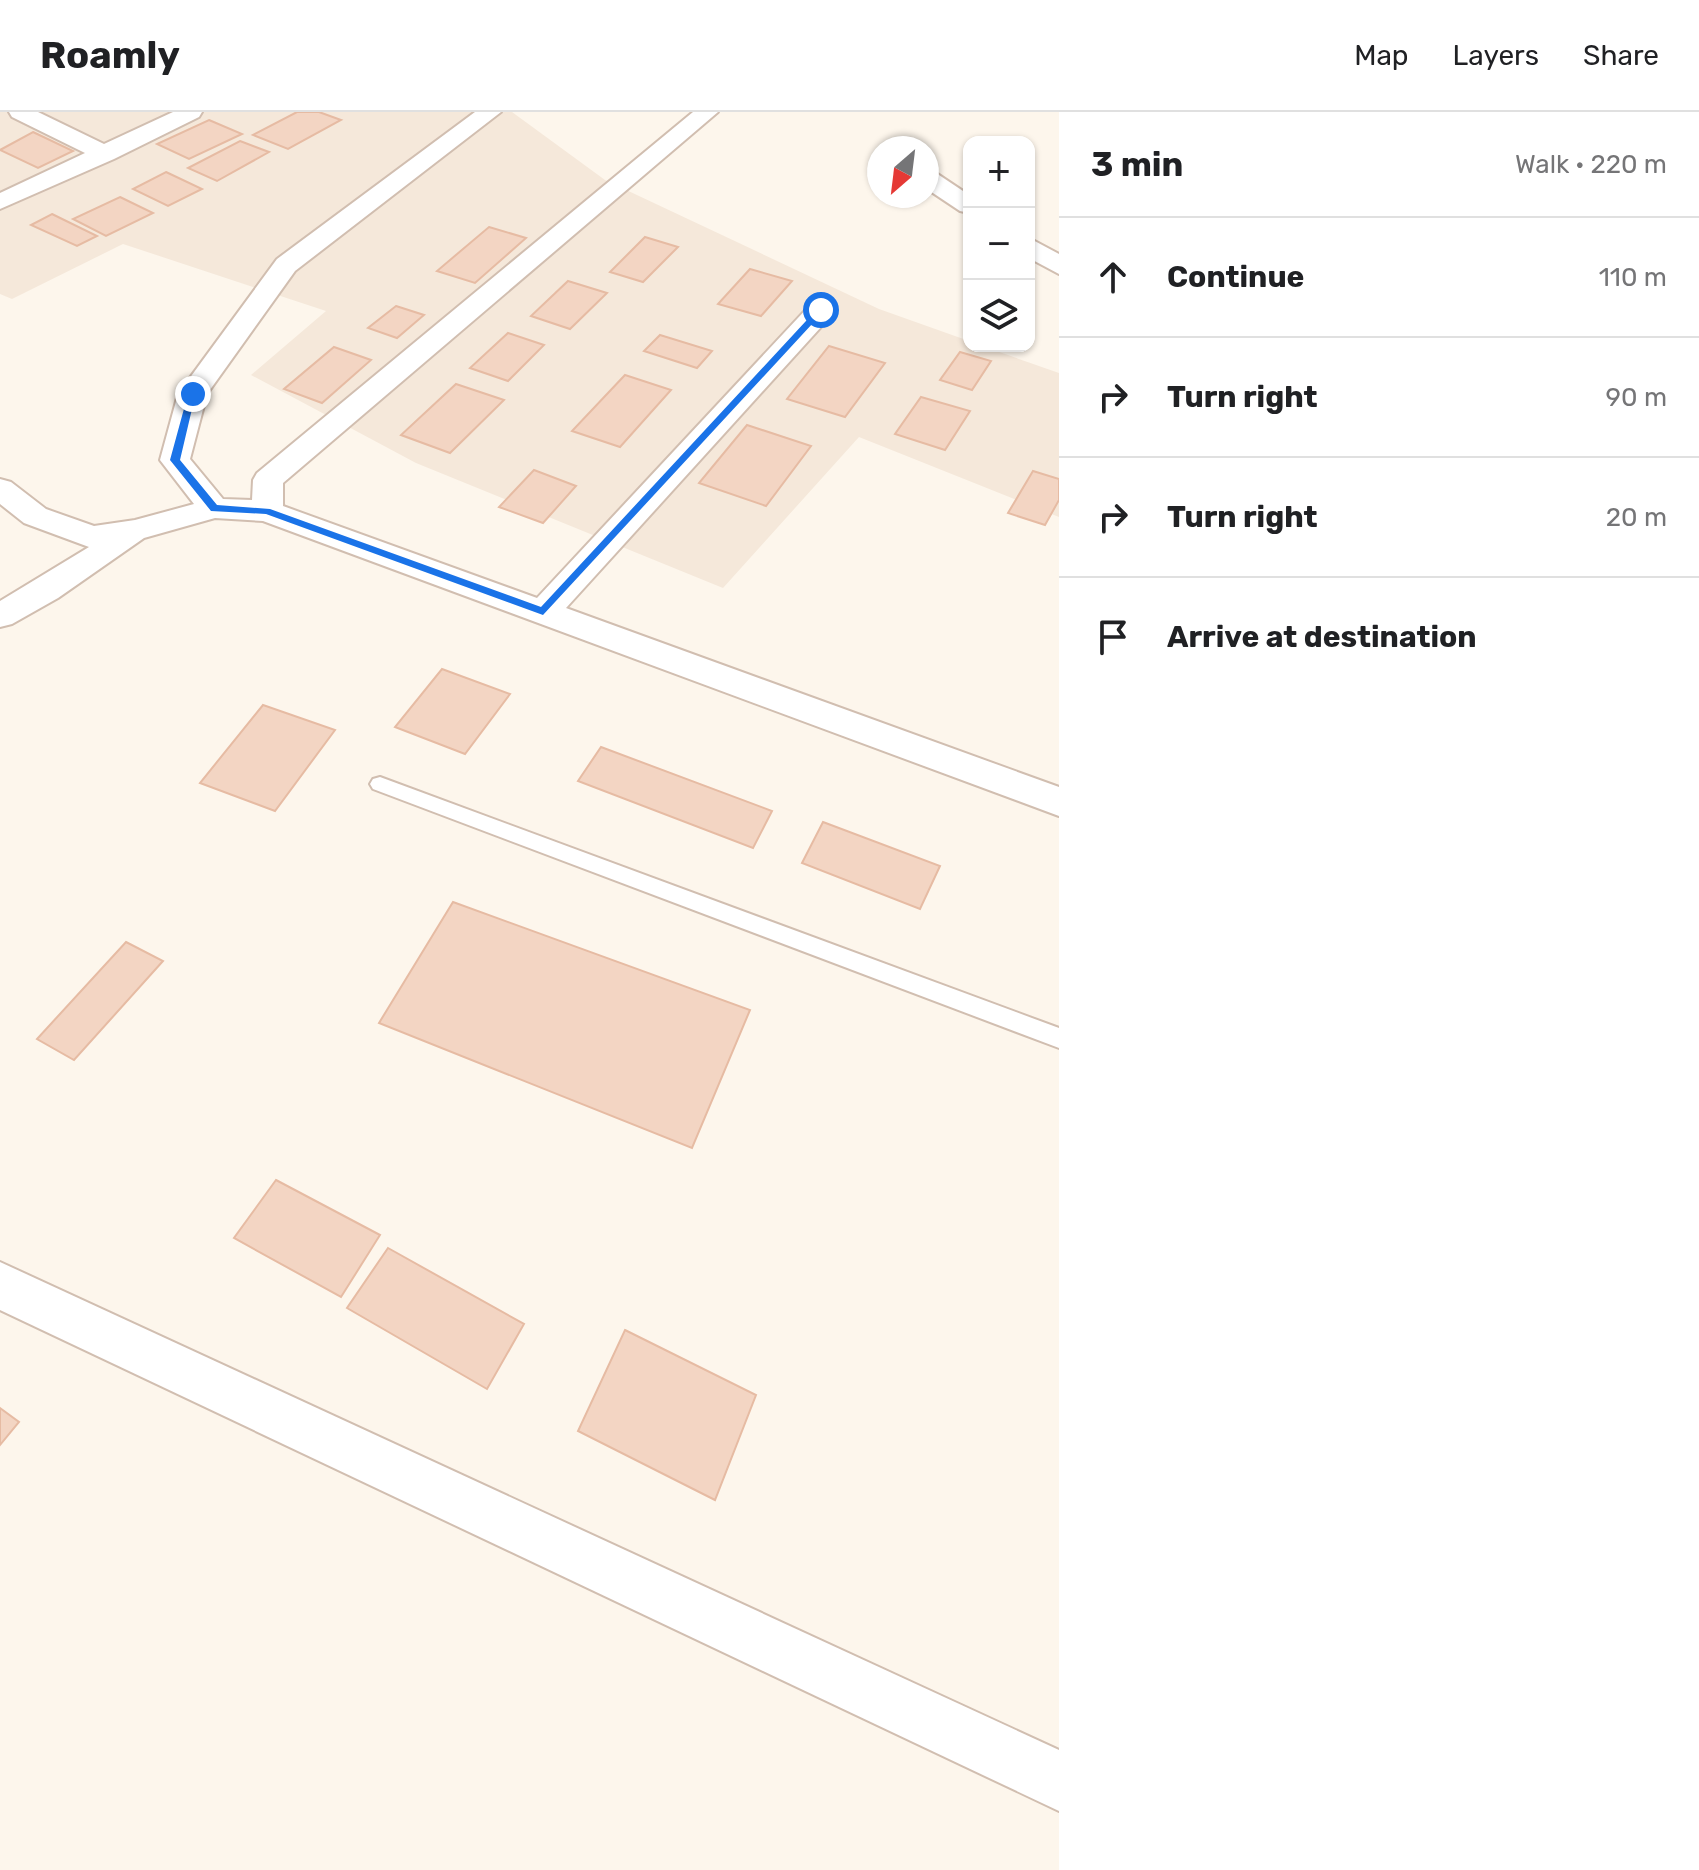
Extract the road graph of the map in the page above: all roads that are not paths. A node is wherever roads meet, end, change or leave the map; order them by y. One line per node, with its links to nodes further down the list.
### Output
1 (20, 112): 5 (street)
2 (191, 112): 5 (street)
3 (490, 112): 13 (street)
4 (707, 112): 14 (street)
5 (106, 154): 7 (street)
6 (939, 186): 8 (street)
7 (0, 202)
8 (963, 202)
9 (1035, 250): 10 (street)
10 (1059, 266)
11 (821, 310): 16 (street)
12 (0, 489): 15 (street)
13 (214, 508): 14 (street); 15 (street)
14 (267, 511): 16 (street)
15 (137, 530): 17 (street)
16 (543, 612): 19 (street)
17 (0, 616)
18 (380, 784): 20 (lane)
19 (1059, 802)
20 (1059, 1038)
21 (0, 1285): 22 (street)
22 (1059, 1781)

